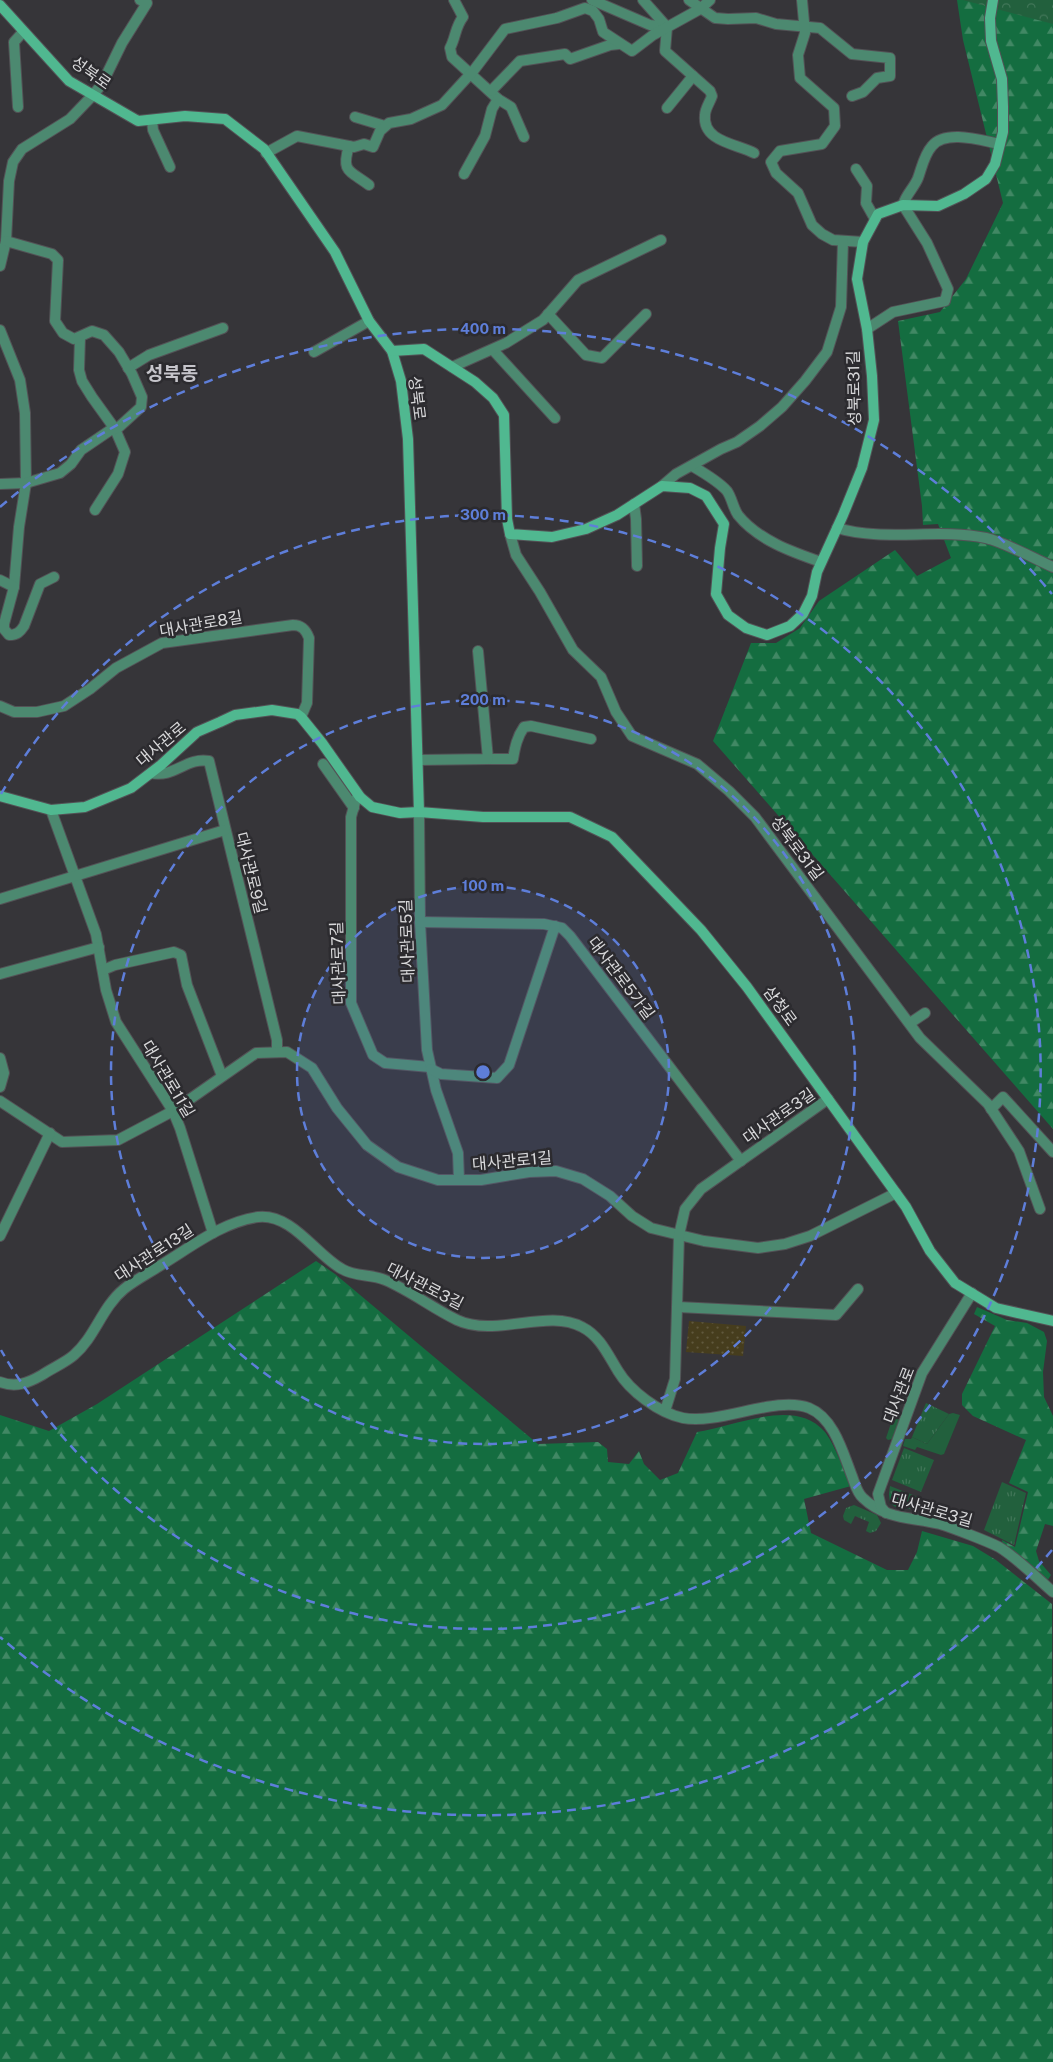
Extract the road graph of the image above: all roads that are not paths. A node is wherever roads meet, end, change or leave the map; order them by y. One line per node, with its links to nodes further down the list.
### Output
1 (140, 0): 18 (street)
2 (454, 0): 15 (street)
3 (592, 0): 11 (street)
4 (643, 0): 11 (street)
5 (689, 0): 10 (street)
6 (710, 0): 10 (street)
7 (802, 0): 12 (street)
8 (993, 0): 27 (street)
9 (0, 5): 13 (street, 성북로)
10 (700, 9): 11 (street); 12 (street)
11 (667, 27): 14 (street); 16 (street)
12 (804, 27): 19 (street); 39 (street)
13 (23, 32): 18 (street, 성북로); 21 (street)
14 (619, 44): 15 (street); 17 (street)
15 (471, 72): 17 (street); 25 (street)
16 (693, 76): 22 (street); 30 (street)
17 (491, 91): 20 (street)
18 (93, 95): 24 (street, 성북로); 38 (street)
19 (852, 96)
20 (498, 99): 26 (street); 33 (street)
21 (18, 107)
22 (668, 108)
23 (355, 117): 25 (street)
24 (152, 120): 29 (street, 성북로); 31 (street)
25 (385, 126): 28 (street)
26 (524, 137)
27 (1000, 144): 35 (street); 35 (street)
28 (349, 146): 29 (street); 34 (street)
29 (266, 153): 44 (street, 성북로)
30 (754, 153)
31 (170, 167)
32 (856, 169): 36 (street)
33 (464, 174)
34 (369, 185)
35 (903, 205): 36 (street); 46 (street)
36 (875, 219): 40 (street, 성북로31길)
37 (661, 240): 42 (street)
38 (6, 241): 41 (street); 48 (street)
39 (843, 241): 40 (street); 56 (street, 성북로31길)
40 (862, 242): 46 (street, 성북로31길)
41 (0, 266)
42 (548, 314): 43 (street); 49 (street)
43 (646, 314)
44 (369, 322): 50 (street, 성북로); 51 (street)
45 (223, 328): 53 (street)
46 (867, 329): 62 (street, 성북로31길)
47 (0, 330): 57 (street)
48 (80, 337): 53 (street); 55 (street)
49 (493, 350): 52 (street); 54 (street)
50 (392, 351): 52 (street, 성북로31길); 75 (street, 성북로)
51 (314, 352)
52 (452, 367): 63 (street, 성북로31길)
53 (128, 368): 55 (street)
54 (555, 418)
55 (115, 429): 57 (street); 61 (street)
56 (692, 466): 59 (street, 성북로31길); 64 (street)
57 (26, 483): 58 (street); 69 (street)
58 (0, 484)
59 (662, 486): 60 (street, 성북로31길); 64 (street, 성북로31길)
60 (634, 504): 63 (street, 성북로31길); 65 (street)
61 (95, 510)
62 (837, 528): 64 (street, 성북로31길); 66 (street)
63 (510, 534): 92 (street, 성북로31길)
64 (821, 562)
65 (637, 566)
66 (1053, 567)
67 (54, 577): 69 (street)
68 (0, 580): 69 (street)
69 (14, 586)
70 (478, 651): 74 (street)
71 (0, 706): 72 (street, 대사관로8길)
72 (300, 717): 77 (street, 대사관로); 79 (street)
73 (592, 738): 74 (street)
74 (488, 759): 75 (street)
75 (418, 760): 82 (street, 성북로)
76 (323, 764): 80 (street)
77 (150, 773): 81 (street, 대사관로); 83 (street, 대사관로9길)
78 (0, 796): 81 (street, 대사관로)
79 (360, 797): 80 (street, 대사관로7길); 82 (street)
80 (354, 808): 95 (street, 대사관로7길)
81 (51, 810): 84 (street, 대사관로11길)
82 (420, 812): 86 (street, 대사관로5길); 98 (street, 삼청로)
83 (225, 830): 84 (street); 93 (street, 대사관로9길)
84 (76, 876): 85 (street); 88 (street, 대사관로11길)
85 (0, 899)
86 (420, 922): 87 (street); 95 (street, 대사관로5길)
87 (555, 926): 95 (street); 104 (street, 대사관로5가길)
88 (99, 947): 89 (street, 대사관로11길); 90 (street)
89 (103, 970): 96 (street); 101 (street, 대사관로11길)
90 (0, 974)
91 (926, 1012): 92 (street)
92 (910, 1023): 100 (street, 성북로31길)
93 (277, 1052): 96 (street, 대사관로1길); 105 (street, 대사관로1길)
94 (0, 1058): 97 (street)
95 (431, 1068): 105 (street, 대사관로5길)
96 (222, 1076): 101 (street, 대사관로1길)
97 (0, 1087)
98 (828, 1099): 104 (street, 대사관로3길); 106 (street, 삼청로)
99 (0, 1101): 102 (street, 대사관로1길)
100 (991, 1109): 103 (street); 107 (street, 성북로31길)
101 (172, 1111): 102 (street, 대사관로1길); 108 (street, 대사관로11길)
102 (50, 1133): 110 (street)
103 (1053, 1152)
104 (741, 1161): 109 (street, 대사관로3길)
105 (459, 1180): 109 (street, 대사관로1길)
106 (896, 1192): 109 (street, 대사관로1길); 112 (street, 삼청로)
107 (1040, 1209)
108 (213, 1233): 115 (street, 대사관로13길); 116 (street, 대사관로3길)
109 (679, 1235): 113 (street, 대사관로3길)
110 (0, 1236)
111 (858, 1289): 113 (street)
112 (972, 1293): 114 (street, 삼청로); 117 (street, 대사관로)
113 (678, 1307): 116 (street, 대사관로3길)
114 (1053, 1322)
115 (0, 1382)
116 (666, 1411): 117 (street, 대사관로3길)
117 (886, 1514): 118 (street, 대사관로3길)
118 (1053, 1592)

